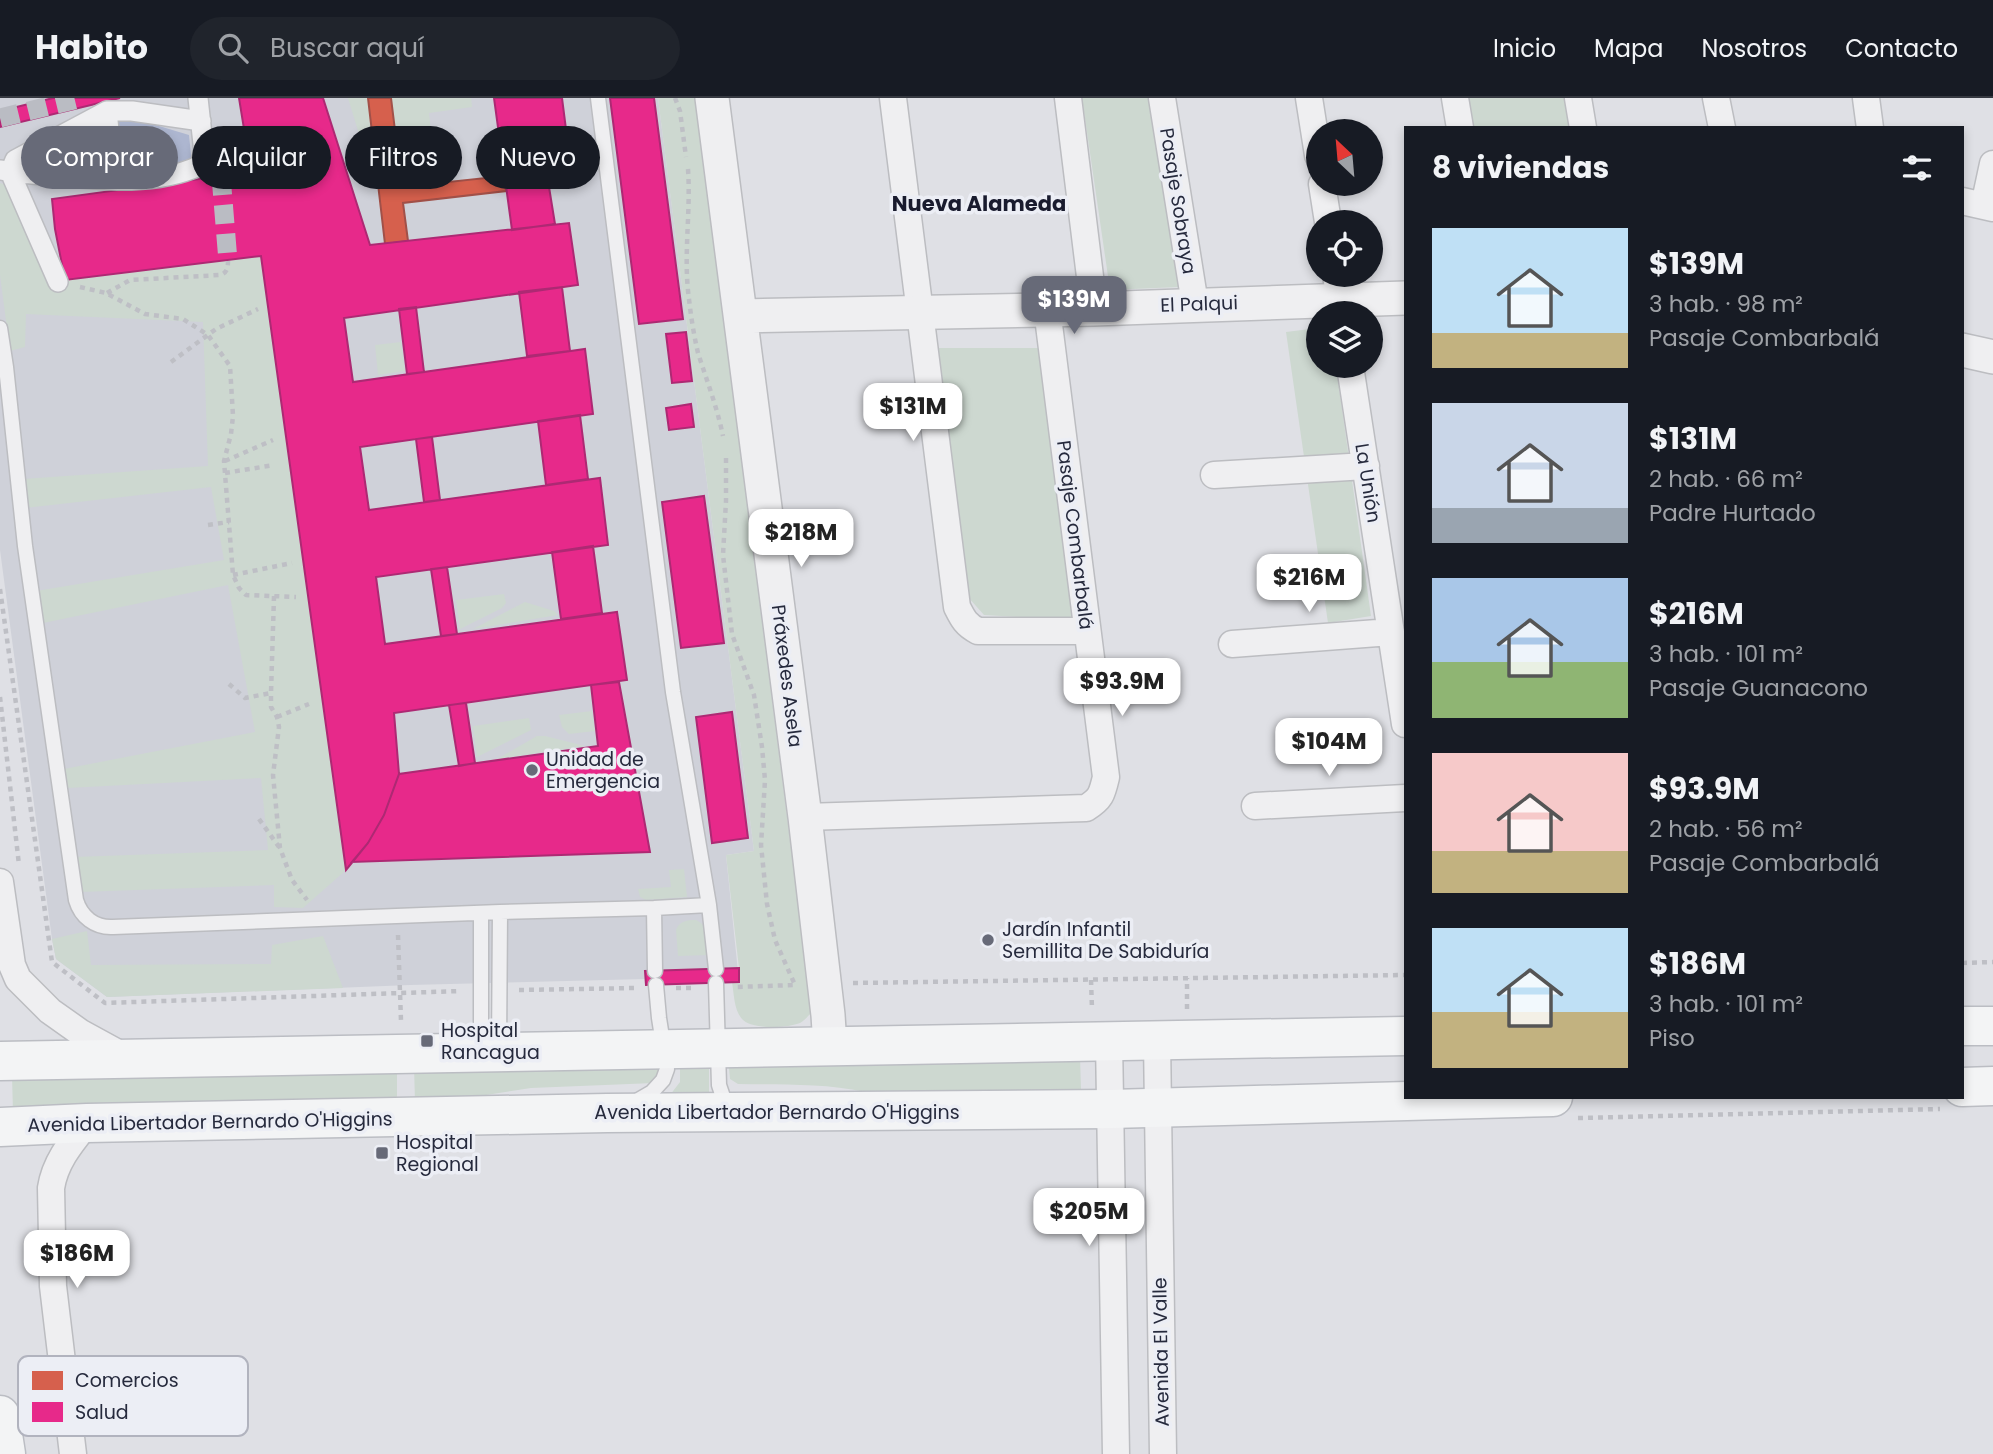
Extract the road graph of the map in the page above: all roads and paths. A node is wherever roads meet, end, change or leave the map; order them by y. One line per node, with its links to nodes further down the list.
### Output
1 (198, 98): 15 (street)
2 (598, 98): 74 (lane)
3 (675, 98): 44 (path)
4 (712, 98): 35 (street, Práxedes Asela)
5 (893, 98): 34 (street)
6 (1068, 98): 33 (street)
7 (1161, 98): 30 (street, Pasaje Sobraya)
8 (1309, 98): 14 (street)
9 (1455, 98): 18 (street)
10 (1578, 98): 19 (street)
11 (1716, 98): 20 (street)
12 (1866, 98): 21 (street)
13 (107, 111): 15 (street); 16 (street); 23 (street)
14 (1312, 119)
15 (201, 121): 17 (street)
16 (109, 126)
17 (201, 126)
18 (1460, 126)
19 (1583, 126)
20 (1721, 126)
21 (1870, 126)
22 (1993, 164): 24 (street)
23 (5, 171): 26 (street)
24 (1980, 205)
25 (228, 261): 27 (path)
26 (58, 282): 27 (path)
27 (106, 293): 37 (path)
28 (1339, 296): 29 (street, El Palqui); 30 (street, El Palqui)
29 (1404, 298)
30 (1195, 304): 33 (street, El Palqui)
31 (258, 309): 37 (path)
32 (1047, 309): 33 (street, El Palqui); 34 (street, El Palqui); 58 (street, Pasaje Combarbalá)
33 (1094, 309)
34 (920, 313): 35 (street, El Palqui); 58 (street)
35 (741, 316): 69 (street, Práxedes Asela)
36 (0, 328): 41 (lane)
37 (208, 335): 40 (path); 46 (path)
38 (1964, 350): 39 (street)
39 (1993, 357)
40 (172, 362)
41 (3, 368): 78 (lane)
42 (1352, 378): 48 (street, La Unión)
43 (273, 440): 46 (path)
44 (724, 445)
45 (725, 455): 84 (path)
46 (224, 461): 49 (path)
47 (274, 465): 49 (path)
48 (1366, 466): 50 (street); 59 (street, La Unión)
49 (225, 473): 51 (path)
50 (1214, 475)
51 (229, 522): 52 (path); 54 (path)
52 (208, 525)
53 (292, 563): 54 (path)
54 (233, 575): 56 (path)
55 (0, 589): 87 (path)
56 (274, 596): 57 (path); 62 (path)
57 (296, 597)
58 (1087, 631): 69 (street, Pasaje Combarbalá)
59 (1391, 632): 60 (street); 66 (street, La Unión)
60 (1232, 644)
61 (229, 684): 62 (path)
62 (271, 693): 65 (path)
63 (0, 697): 72 (path)
64 (309, 704): 65 (path)
65 (277, 717): 71 (path)
66 (1404, 717)
67 (1404, 798): 68 (street)
68 (1255, 806)
69 (805, 817): 84 (street, Práxedes Asela)
70 (259, 819): 71 (path)
71 (280, 848): 73 (path)
72 (10, 876): 97 (street)
73 (307, 901)
74 (709, 905): 75 (lane); 82 (lane)
75 (654, 908): 77 (lane); 83 (lane)
76 (481, 912): 77 (lane); 78 (lane); 87 (lane)
77 (499, 912): 86 (lane)
78 (398, 917): 85 (path)
79 (1993, 962): 80 (path)
80 (1964, 963)
81 (1404, 975): 84 (path)
82 (716, 980): 83 (path); 84 (path); 94 (lane)
83 (656, 981): 86 (path); 95 (lane)
84 (809, 984): 93 (street, Práxedes Asela)
85 (398, 986)
86 (498, 990): 96 (lane)
87 (480, 991): 96 (lane)
88 (1964, 1026): 89 (main road)
89 (1993, 1026)
90 (1404, 1036): 91 (main road)
91 (1157, 1040): 92 (main road); 102 (street, Avenida El Valle)
92 (1110, 1041): 93 (main road); 104 (street)
93 (830, 1046): 94 (main road)
94 (717, 1048): 95 (main road); 106 (lane)
95 (663, 1049): 96 (main road); 105 (lane)
96 (490, 1051): 97 (main road)
97 (126, 1058): 98 (main road)
98 (0, 1061)
99 (1993, 1086): 100 (main road)
100 (1964, 1096)
101 (1918, 1099): 103 (path)
102 (1157, 1108): 103 (main road, Avenida Libertador Bernardo O'Higgins); 104 (main road, Avenida Libertador Bernardo O'Higgins); 115 (street, Avenida El Valle)
103 (1565, 1108)
104 (1111, 1109): 106 (main road, Avenida Libertador Bernardo O'Higgins); 114 (street)
105 (607, 1113): 106 (main road, Avenida Libertador Bernardo O'Higgins); 107 (main road, Avenida Libertador Bernardo O'Higgins)
106 (734, 1113)
107 (87, 1123): 108 (main road, Avenida Libertador Bernardo O'Higgins); 109 (street)
108 (0, 1127)
109 (61, 1356)
110 (0, 1415): 112 (main road)
111 (71, 1436): 113 (street)
112 (6, 1454)
113 (73, 1454)
114 (1116, 1454)
115 (1163, 1454)

